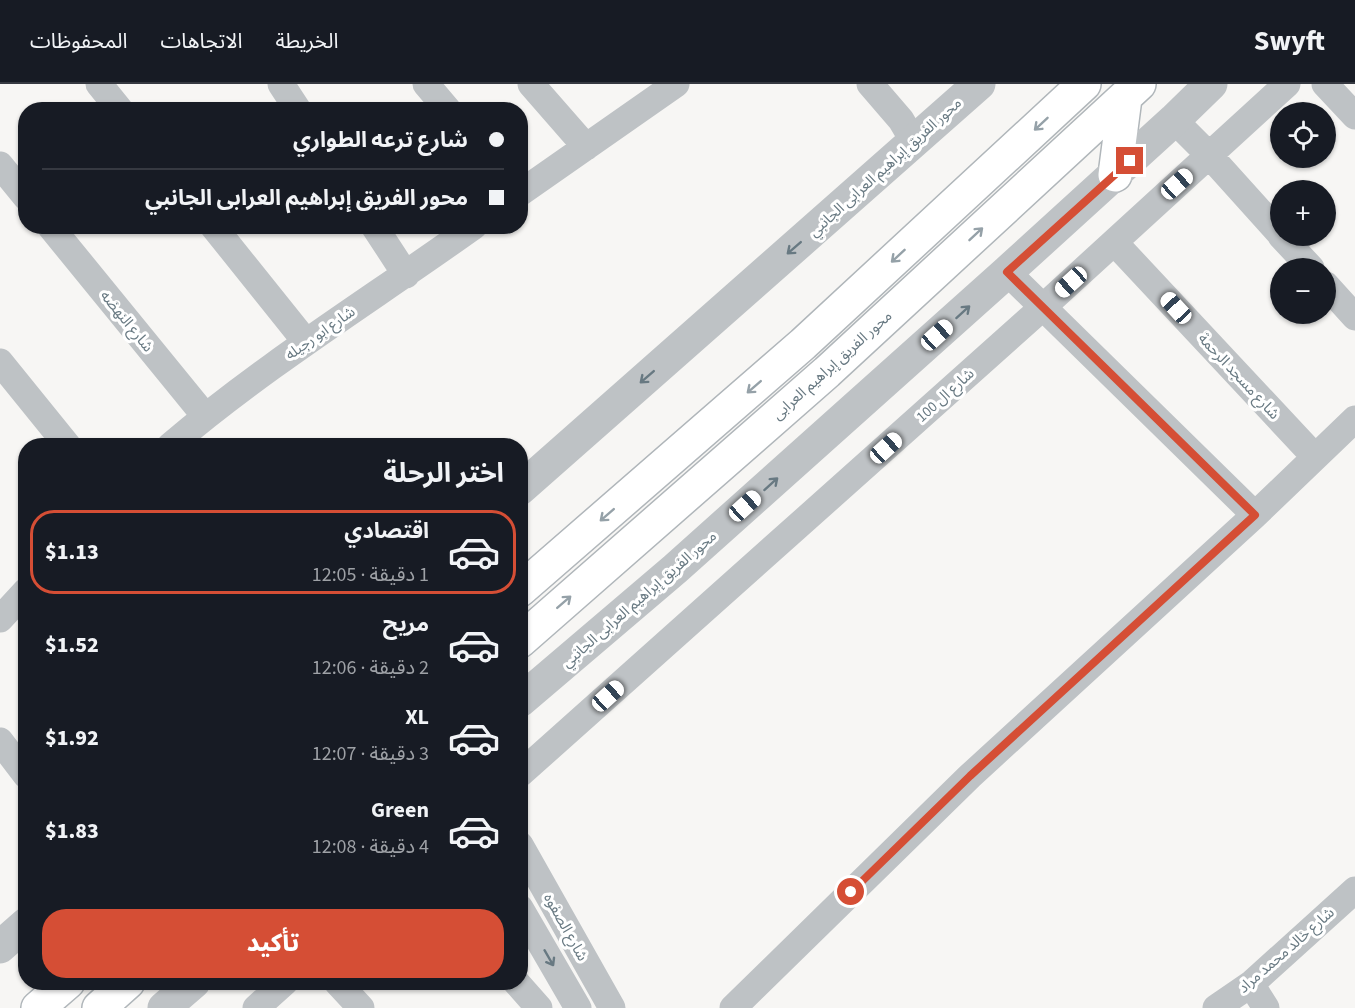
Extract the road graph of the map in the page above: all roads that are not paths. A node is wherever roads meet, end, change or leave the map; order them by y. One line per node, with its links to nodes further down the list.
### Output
1 (99, 84): 13 (street)
2 (282, 84): 14 (street)
3 (426, 84): 15 (street)
4 (531, 84): 19 (street)
5 (676, 84): 19 (street)
6 (870, 84): 18 (street)
7 (979, 84): 18 (street, محور الفريق إبراهيم العرابى الجانبي)
8 (1084, 84): 47 (main road, one-way to 47)
9 (1211, 84): 17 (street, محور الفريق إبراهيم العرابى الجانبي)
10 (1287, 84): 20 (street, شارع ال 100)
11 (1325, 84): 16 (street)
12 (1132, 91): 22 (main road); 50 (main road, محور الفريق إبراهيم العرابى, one-way to 12)
13 (114, 102)
14 (293, 102)
15 (441, 102)
16 (1355, 116)
17 (1174, 120): 20 (street); 22 (street, محور الفريق إبراهيم العرابى الجانبي)
18 (914, 142): 45 (street, محور الفريق إبراهيم العرابى الجانبي, one-way to 45)
19 (586, 147): 24 (street)
20 (1209, 155): 25 (street); 30 (street, شارع ال 100)
21 (0, 165): 23 (street)
22 (1115, 175): 33 (street, محور الفريق إبراهيم العرابى الجانبي)
23 (18, 186)
24 (528, 188)
25 (1270, 223)
26 (57, 234): 40 (street, شارع النهضه)
27 (219, 234): 38 (street)
28 (379, 234): 34 (street)
29 (463, 234): 34 (street, شارع ابو رجيله)
30 (1113, 242): 36 (street, شارع ال 100); 44 (street, شارع مسجد الرحمة)
31 (1291, 246): 32 (street)
32 (1302, 258)
33 (1007, 272): 36 (street); 51 (street, محور الفريق إبراهيم العرابى الجانبي, one-way to 33)
34 (406, 275): 38 (street, شارع ابو رجيله)
35 (1336, 296): 37 (street)
36 (1042, 308): 46 (street); 54 (street, شارع ال 100)
37 (1355, 316)
38 (306, 342): 40 (street, شارع ابو رجيله)
39 (0, 363): 42 (street)
40 (205, 416): 43 (street, شارع ابو رجيله)
41 (1355, 419): 44 (street)
42 (61, 438)
43 (179, 438)
44 (1315, 457): 46 (street)
45 (528, 482)
46 (1255, 515): 75 (street)
47 (528, 584)
48 (18, 600): 49 (street)
49 (0, 619)
50 (528, 634)
51 (528, 694)
52 (0, 741): 53 (street)
53 (18, 765)
54 (528, 767)
55 (528, 859): 74 (street, شارع الصفوه)
56 (1355, 890): 60 (street, شارع خالد محمد مراد)
57 (528, 922): 73 (street, شارع الصفوه, one-way to 73)
58 (18, 931): 59 (street)
59 (0, 947)
60 (1251, 984): 76 (street, شارع خالد محمد مراد); 77 (street)
61 (59, 990): 67 (main road)
62 (119, 990): 68 (main road)
63 (185, 990): 69 (street)
64 (276, 990): 70 (street)
65 (345, 990): 71 (street)
66 (523, 990): 72 (street)
67 (38, 1008)
68 (99, 1008)
69 (164, 1008)
70 (256, 1008)
71 (361, 1008)
72 (539, 1008)
73 (578, 1008)
74 (612, 1008)
75 (733, 1008)
76 (1216, 1008)
77 (1266, 1008)

